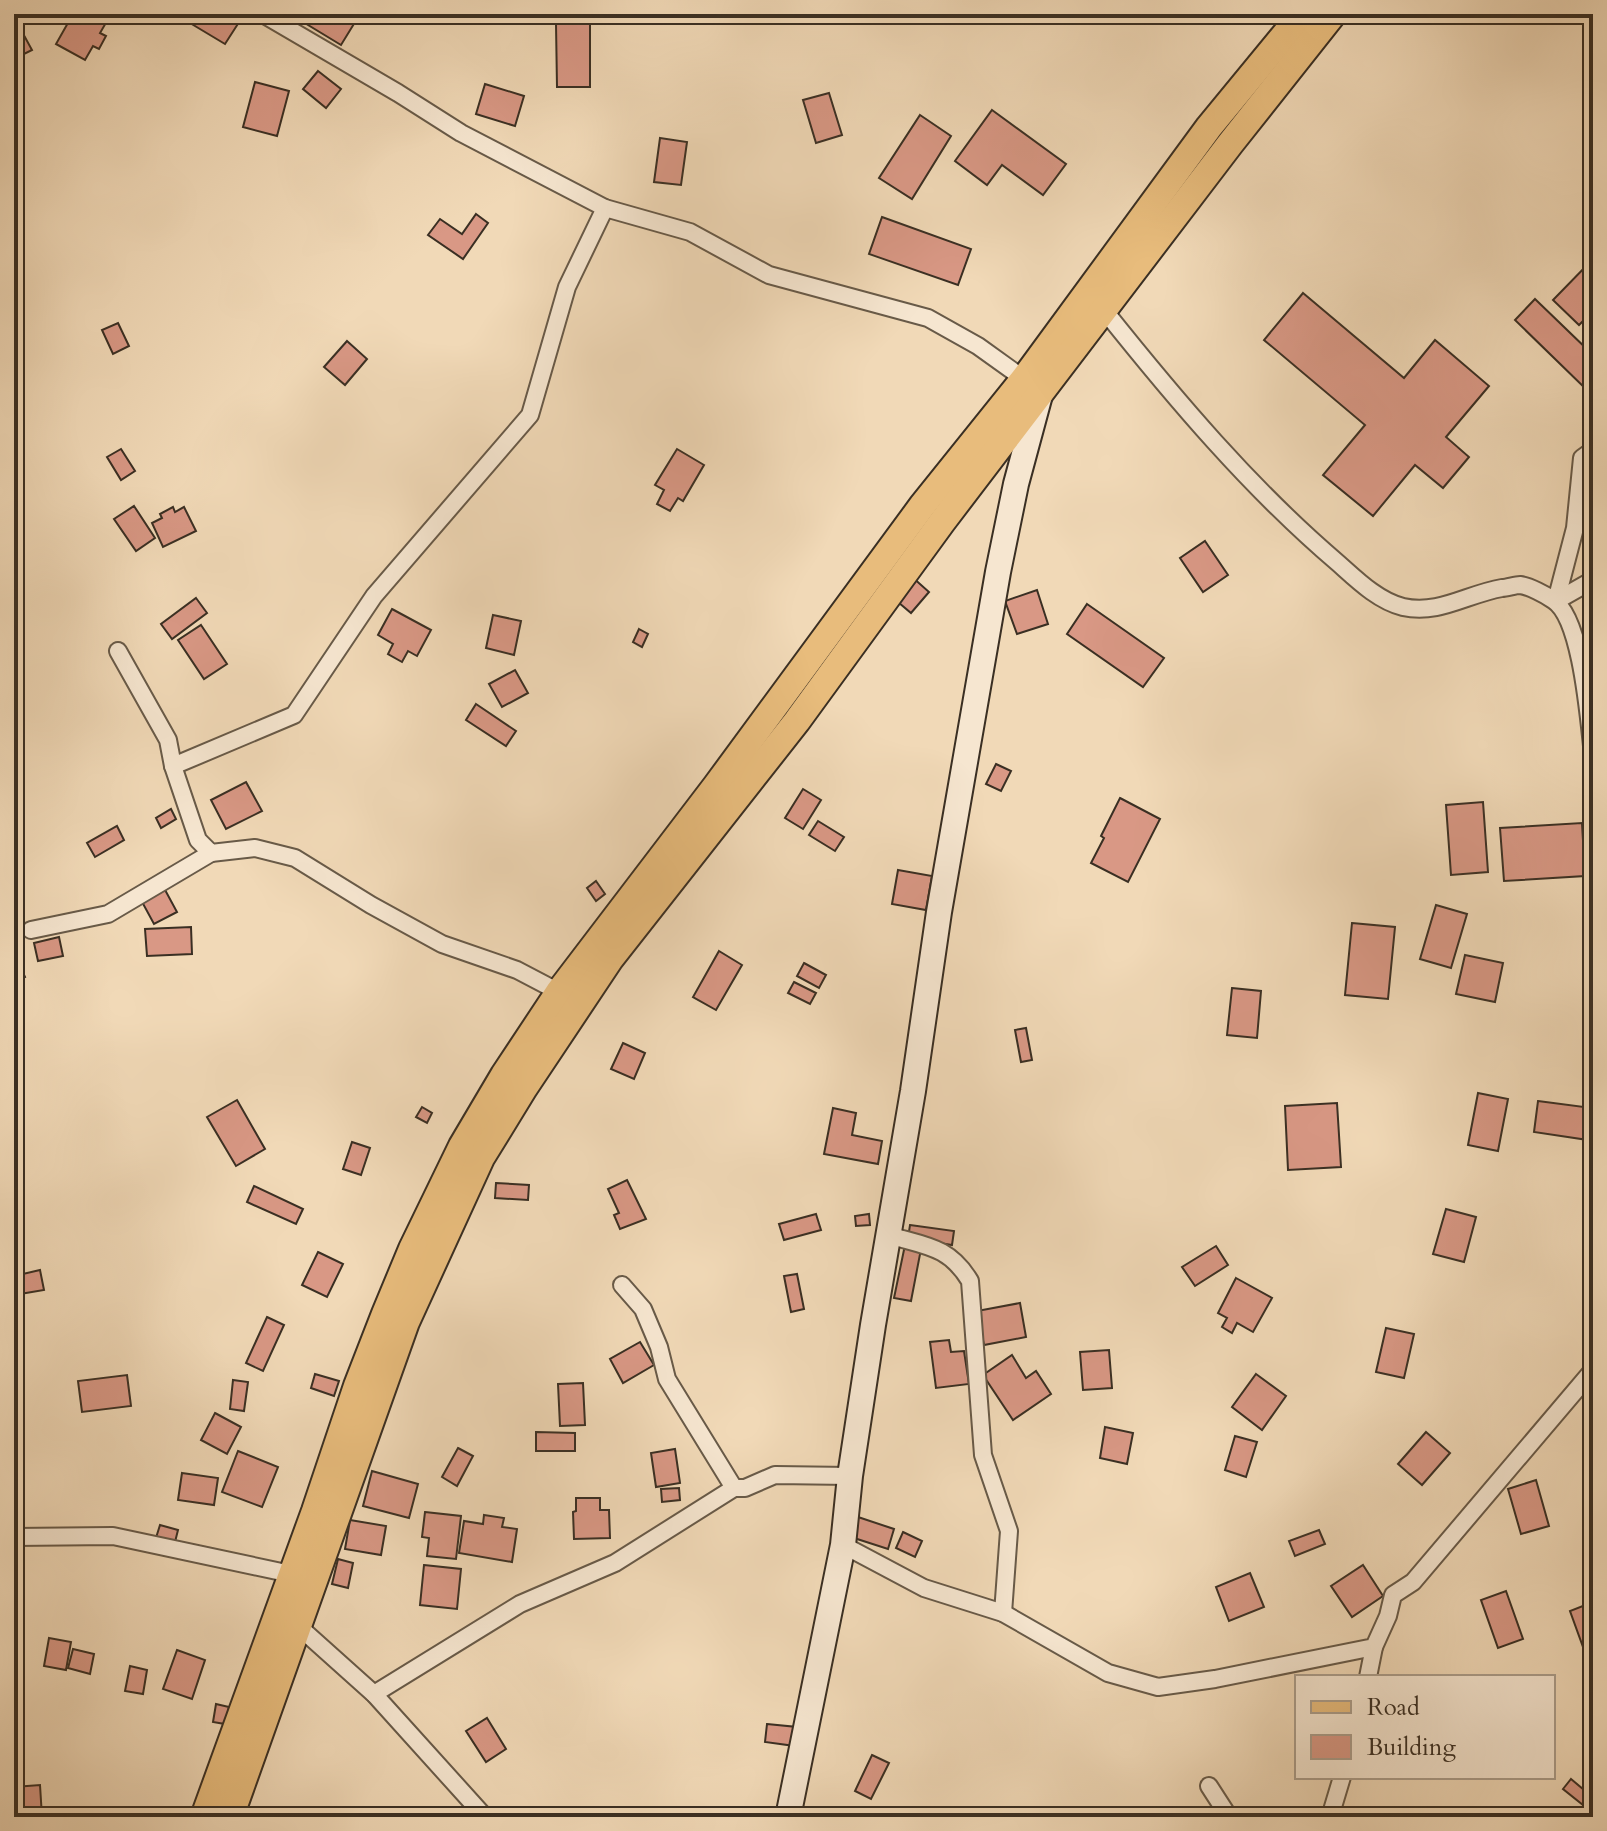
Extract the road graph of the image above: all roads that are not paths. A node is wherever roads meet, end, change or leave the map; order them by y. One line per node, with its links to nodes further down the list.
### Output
1 (263, 14): 4 (street)
2 (1302, 14): 6 (main road)
3 (1333, 14): 5 (main road)
4 (605, 208): 6 (street); 14 (street)
5 (1104, 310): 6 (main road); 11 (street)
6 (1032, 387): 8 (main road); 10 (main road); 18 (main road)
7 (1593, 450): 11 (street)
8 (877, 567): 10 (main road); 17 (main road)
9 (1593, 580): 11 (street)
10 (900, 582): 27 (main road)
11 (1556, 601): 13 (street)
12 (118, 651): 14 (street)
13 (1593, 755)
14 (173, 766): 15 (street)
15 (211, 853): 16 (street); 17 (street)
16 (31, 930)
17 (559, 992): 25 (main road)
18 (888, 1235): 21 (main road); 26 (street)
19 (622, 1285): 22 (street)
20 (1593, 1370): 28 (street)
21 (850, 1476): 22 (street); 24 (main road)
22 (734, 1488): 30 (street)
23 (14, 1537): 25 (street)
24 (843, 1545): 26 (street); 36 (main road)
25 (291, 1574): 33 (main road)
26 (1003, 1613): 28 (street)
27 (297, 1625): 30 (street); 34 (main road)
28 (1374, 1647): 29 (street)
29 (1368, 1675)
30 (374, 1694): 35 (street)
31 (1341, 1779): 38 (street)
32 (1209, 1786): 37 (street)
33 (204, 1817)
34 (230, 1817)
35 (485, 1817)
36 (788, 1817)
37 (1229, 1817)
38 (1330, 1817)

